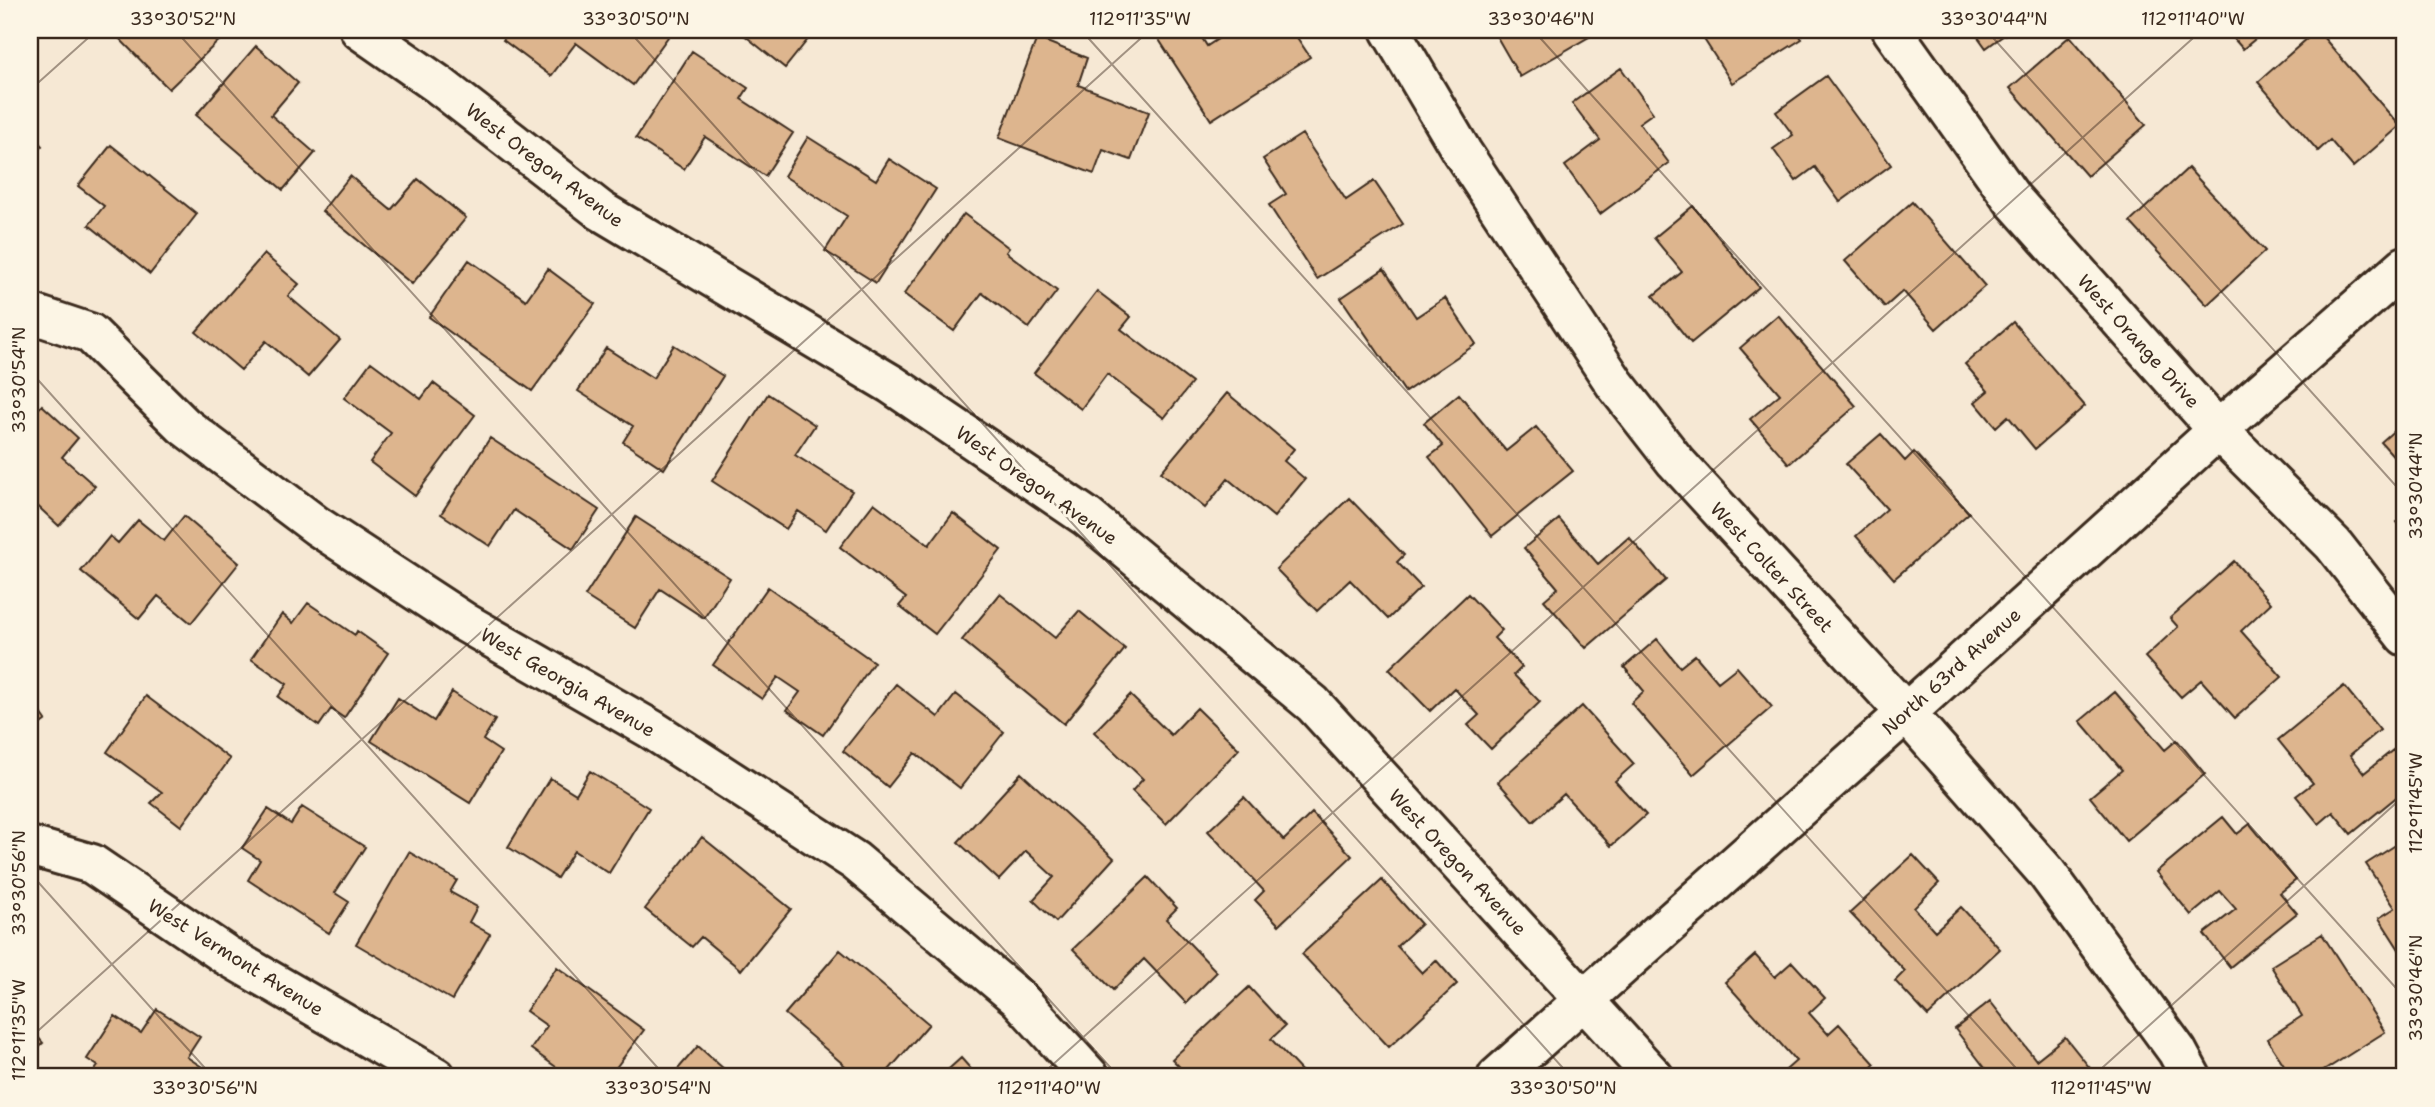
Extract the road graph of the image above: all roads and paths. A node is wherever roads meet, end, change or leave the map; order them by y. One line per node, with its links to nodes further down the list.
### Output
1 (360, 30): 10 (street, West Oregon Avenue)
2 (1390, 30): 8 (street, West Colter Street)
3 (1892, 30): 6 (street, West Orange Drive)
4 (2405, 266): 6 (street, North 63rd Avenue)
5 (30, 313): 12 (street, West Georgia Avenue)
6 (2218, 429): 7 (street, West Orange Drive); 8 (street, North 63rd Avenue)
7 (2405, 636)
8 (1906, 713): 10 (street, North 63rd Avenue); 15 (street, West Colter Street)
9 (32, 848): 11 (street, West Vermont Avenue)
10 (1583, 999): 13 (street, North 63rd Avenue); 14 (street, West Oregon Avenue)
11 (436, 1077)
12 (1090, 1077)
13 (1497, 1077)
14 (1654, 1077)
15 (2190, 1077)

